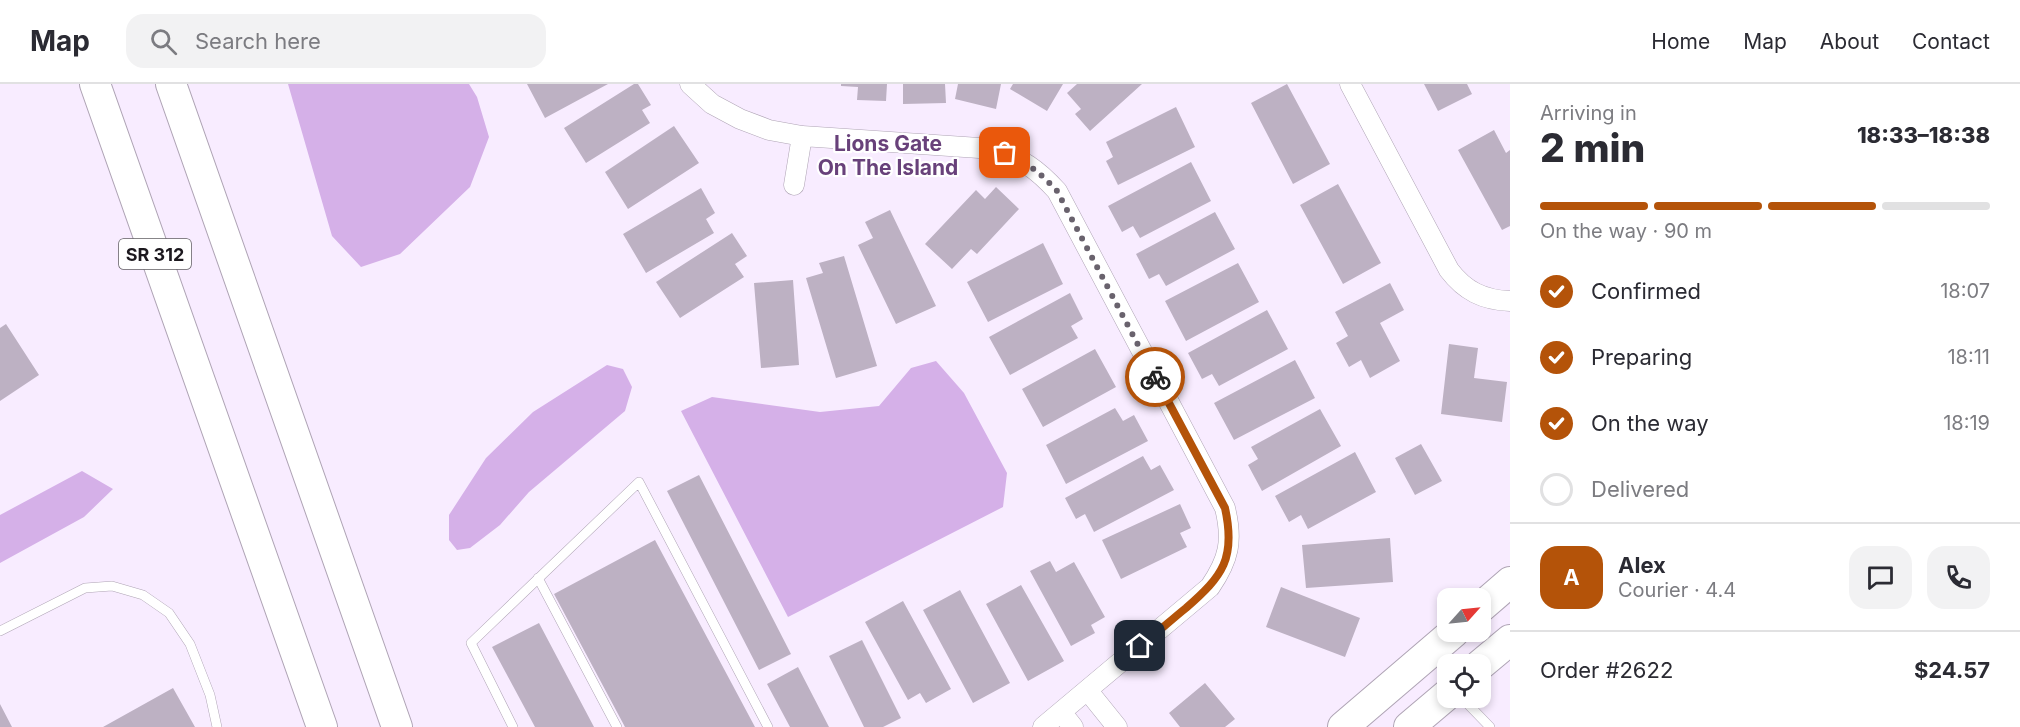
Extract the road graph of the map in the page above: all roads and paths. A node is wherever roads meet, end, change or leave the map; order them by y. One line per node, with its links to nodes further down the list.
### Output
1 (95, 84): 20 (main road, SR 312)
2 (171, 84): 21 (main road)
3 (690, 84): 5 (street)
4 (1350, 84): 7 (street)
5 (802, 136): 6 (street); 15 (street)
6 (794, 185)
7 (1510, 301)
8 (538, 578): 22 (lane); 23 (lane); 24 (lane)
9 (1510, 582): 10 (main road)
10 (1491, 598)
11 (0, 631): 19 (lane)
12 (1510, 640): 14 (main road)
13 (1442, 642): 27 (main road)
14 (1491, 656)
15 (1088, 691): 18 (street); 26 (street)
16 (1437, 703): 28 (main road)
17 (1472, 708): 29 (lane)
18 (1067, 720): 25 (street)
19 (217, 727)
20 (322, 727)
21 (397, 727)
22 (513, 727)
23 (617, 727)
24 (768, 727)
25 (1043, 727)
26 (1117, 727)
27 (1343, 727)
28 (1409, 727)
29 (1490, 727)

